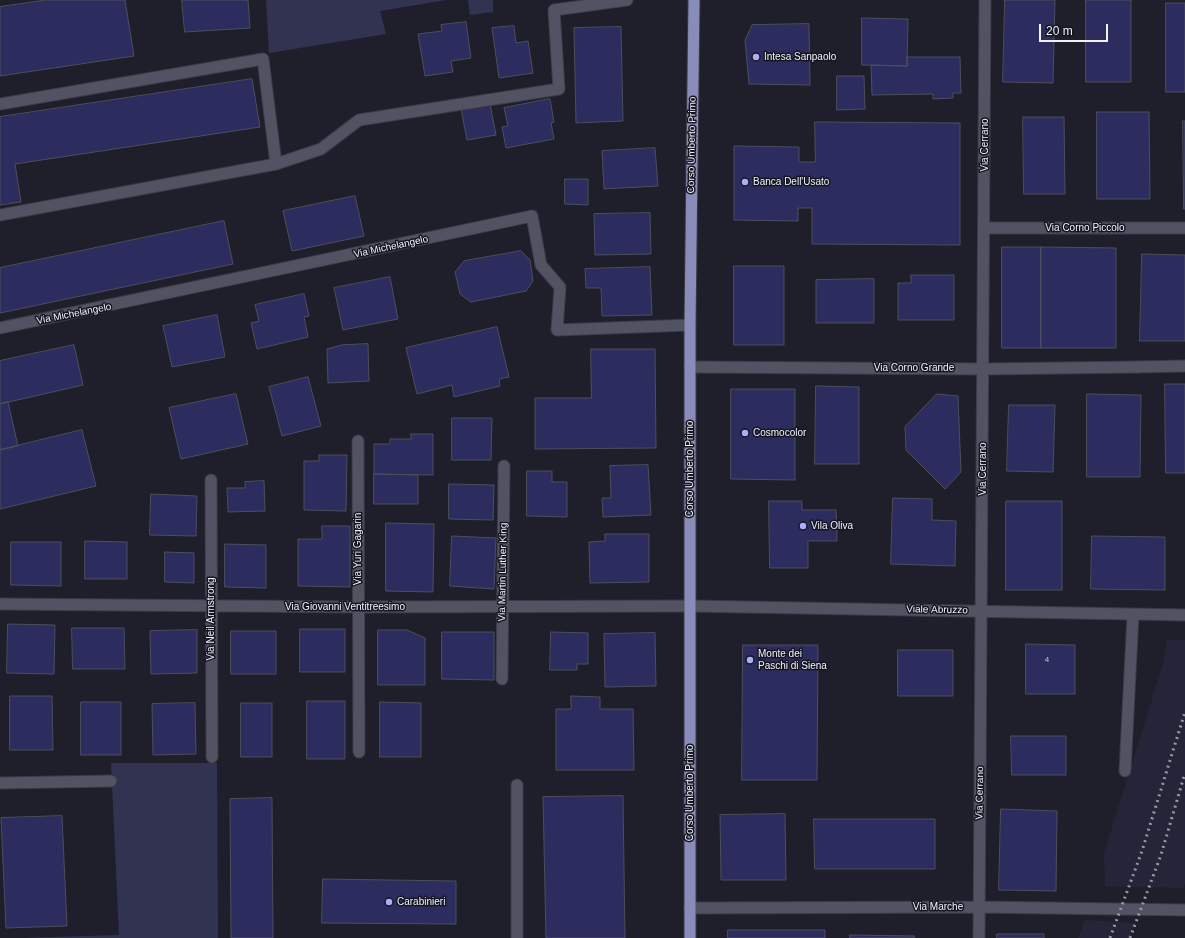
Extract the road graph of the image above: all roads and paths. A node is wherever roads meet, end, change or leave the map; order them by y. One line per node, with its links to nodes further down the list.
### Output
1 (627, 0): 5 (street)
2 (694, 0): 9 (main road, Corso Umberto Primo)
3 (985, 0): 7 (street, Via Cerrano)
4 (0, 104): 5 (street)
5 (276, 164): 6 (street)
6 (0, 215)
7 (985, 228): 8 (street, Via Corno Piccolo); 13 (street, Via Cerrano)
8 (1185, 228)
9 (690, 325): 10 (street, Via Michelangelo); 12 (main road, Corso Umberto Primo)
10 (0, 328)
11 (1185, 366): 13 (street, Via Corno Grande)
12 (690, 367): 13 (street, Via Corno Grande); 19 (main road, Corso Umberto Primo)
13 (984, 369): 22 (street, Via Cerrano)
14 (358, 441): 20 (street, Via Yuri Gagarin)
15 (504, 466): 21 (street, Via Martin Luther King)
16 (211, 480): 18 (street, Via Neil Armstrong)
17 (0, 604): 18 (street, Via Giovanni Ventitreesimo)
18 (211, 606): 20 (street, Via Giovanni Ventitreesimo); 27 (street, Via Neil Armstrong)
19 (690, 606): 21 (street, Via Giovanni Ventitreesimo); 22 (street, Viale Abruzzo); 33 (main road, Corso Umberto Primo)
20 (358, 607): 21 (street, Via Giovanni Ventitreesimo); 26 (street, Via Yuri Gagarin)
21 (502, 607): 25 (street, Via Martin Luther King)
22 (982, 610): 23 (street, Viale Abruzzo); 32 (street, Via Cerrano)
23 (1133, 615): 24 (street, Viale Abruzzo); 28 (street)
24 (1185, 615)
25 (502, 679)
26 (359, 752)
27 (212, 757)
28 (1125, 772)
29 (111, 781): 30 (street)
30 (0, 782)
31 (517, 785): 35 (street)
32 (979, 907): 33 (street, Via Marche); 34 (street, Via Marche); 37 (street, Via Cerrano)
33 (690, 908): 36 (main road, Corso Umberto Primo)
34 (1185, 910)
35 (517, 938)
36 (690, 938)
37 (979, 938)

